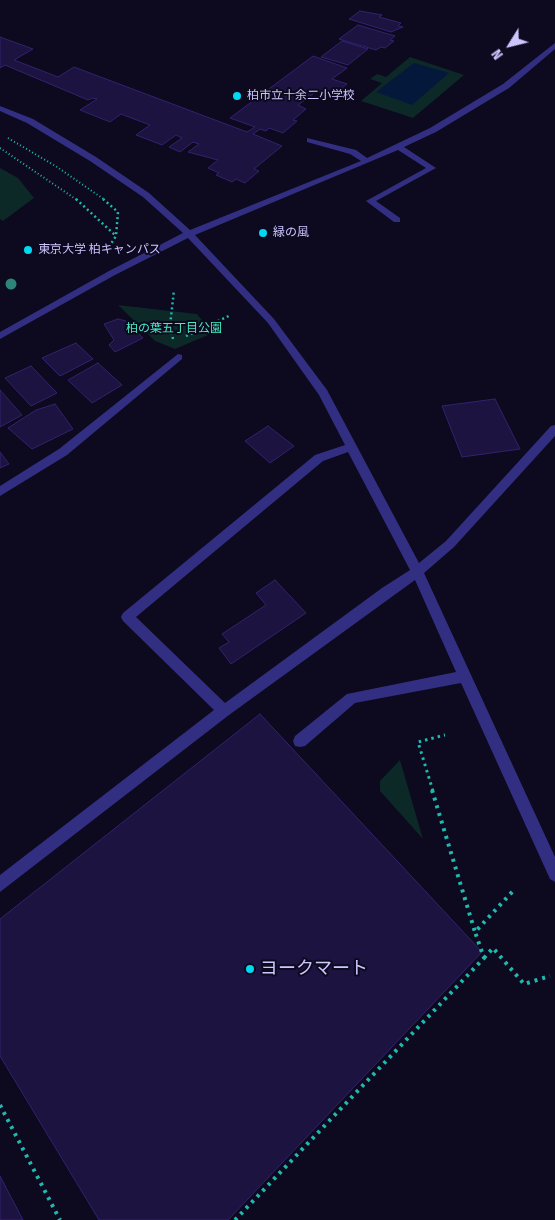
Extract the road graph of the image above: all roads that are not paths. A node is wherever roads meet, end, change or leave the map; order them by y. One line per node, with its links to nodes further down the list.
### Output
1 (555, 45): 4 (street)
2 (0, 108): 7 (street)
3 (310, 140): 5 (street)
4 (399, 147): 5 (street); 6 (street)
5 (367, 161): 7 (street)
6 (397, 220)
7 (189, 234): 8 (street); 11 (street)
8 (0, 336)
9 (178, 358): 12 (street)
10 (554, 432): 13 (street)
11 (350, 447): 13 (street); 15 (street)
12 (0, 492)
13 (417, 572): 14 (street); 15 (street)
14 (463, 677): 16 (street); 17 (street)
15 (224, 711): 18 (street)
16 (300, 741)
17 (555, 874)
18 (0, 884)

